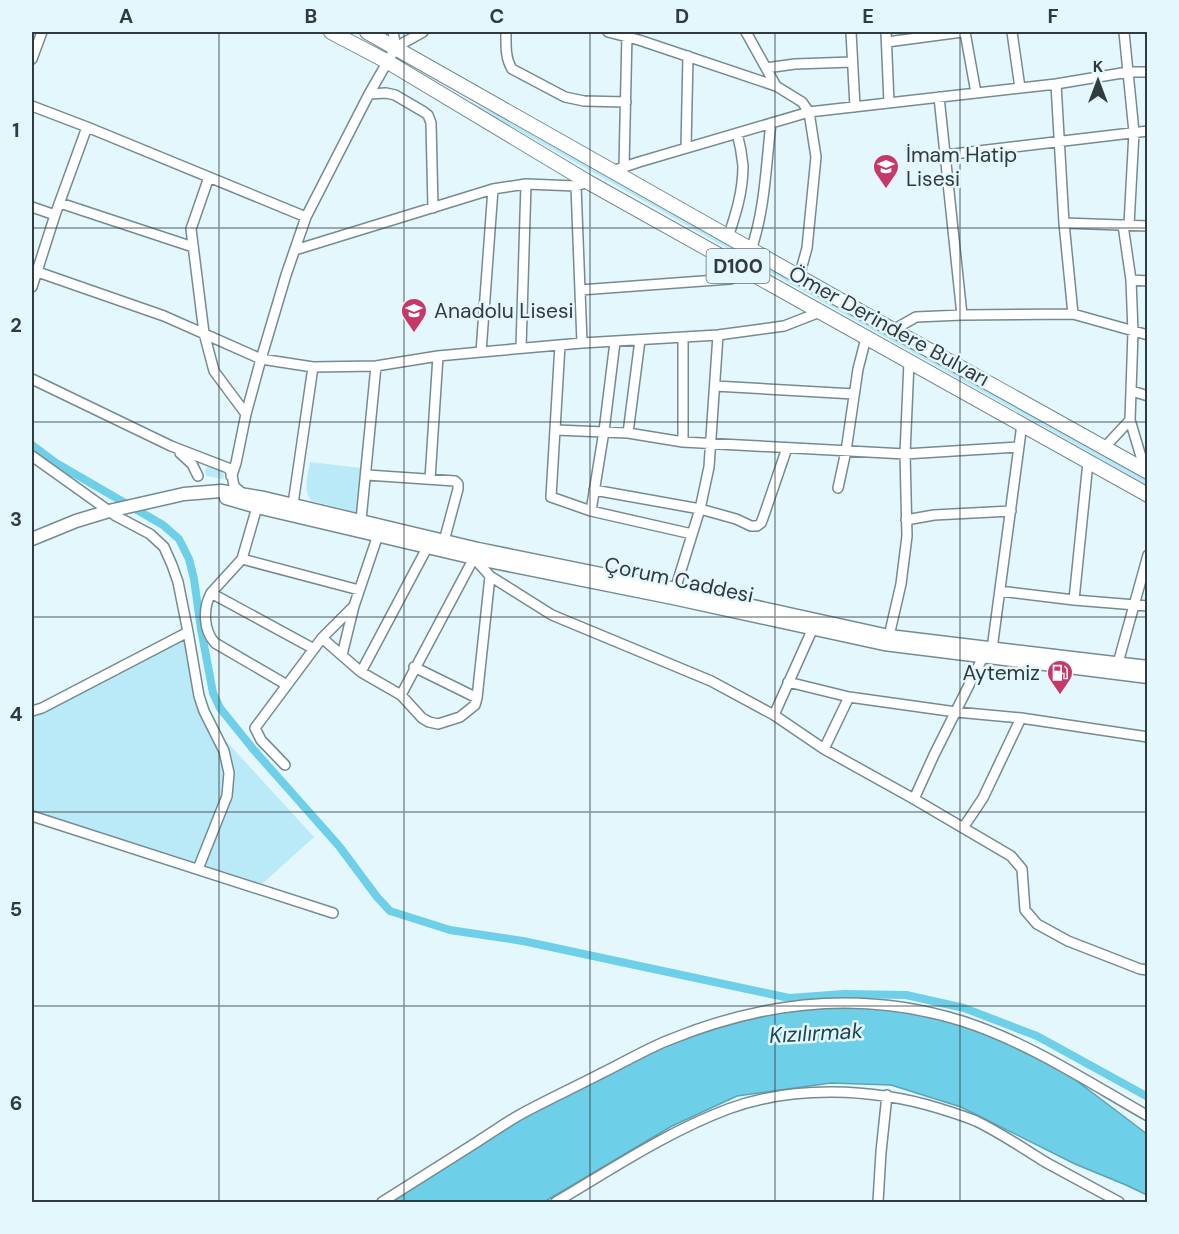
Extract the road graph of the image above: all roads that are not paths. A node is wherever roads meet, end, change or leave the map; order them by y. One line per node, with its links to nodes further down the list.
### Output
1 (42, 32): 17 (street)
2 (331, 32): 18 (highway, Ömer Derindere Bulvarı / D100)
3 (367, 32): 15 (highway, Ömer Derindere Bulvarı / D100)
4 (393, 32): 15 (street)
5 (423, 32): 15 (street)
6 (506, 32): 29 (street)
7 (608, 32): 13 (street)
8 (746, 32): 20 (street)
9 (851, 32): 19 (street)
10 (963, 32): 14 (street); 26 (street)
11 (1012, 32): 25 (street)
12 (1124, 32): 21 (street)
13 (627, 34): 16 (street); 29 (street)
14 (886, 37): 30 (street)
15 (396, 47): 18 (street); 42 (highway, Ömer Derindere Bulvarı / D100)
16 (688, 56): 24 (street); 40 (street)
17 (32, 59)
18 (388, 62): 27 (street); 45 (highway, Ömer Derindere Bulvarı / D100)
19 (852, 62): 20 (street); 32 (street)
20 (766, 68): 24 (street)
21 (1128, 72): 22 (street); 23 (street); 37 (street)
22 (1148, 72)
23 (1056, 84): 25 (street); 39 (street)
24 (776, 86): 33 (street)
25 (1020, 88): 26 (street)
26 (976, 93): 28 (street)
27 (369, 94): 49 (street); 51 (street)
28 (939, 97): 30 (street); 41 (street)
29 (626, 102): 42 (street)
30 (889, 103): 32 (street)
31 (32, 106): 35 (street)
32 (855, 107): 33 (street)
33 (809, 112): 34 (street); 61 (street)
34 (771, 123): 38 (street); 58 (street)
35 (87, 127): 43 (street); 47 (street)
36 (1148, 131): 37 (street)
37 (1134, 132): 39 (street); 53 (street)
38 (737, 133): 40 (street); 55 (street)
39 (1059, 141): 41 (street); 52 (street)
40 (686, 148): 42 (street)
41 (945, 155): 67 (street)
42 (618, 169): 55 (highway, Ömer Derindere Bulvarı / D100)
43 (209, 177): 51 (street); 56 (street)
44 (526, 184): 45 (street); 46 (street); 80 (street)
45 (582, 184): 60 (highway, Ömer Derindere Bulvarı / D100); 65 (street)
46 (493, 189): 49 (street); 81 (street)
47 (60, 203): 50 (street); 56 (street)
48 (32, 207): 50 (street)
49 (433, 208): 57 (street)
50 (55, 215): 59 (street)
51 (306, 218): 57 (street)
52 (1064, 224): 53 (street); 68 (street)
53 (1126, 225): 54 (street); 62 (street)
54 (1148, 226)
55 (728, 237): 58 (highway, Ömer Derindere Bulvarı / D100)
56 (193, 247): 71 (street)
57 (295, 250): 83 (street)
58 (751, 250): 61 (highway, Ömer Derindere Bulvarı / D100)
59 (34, 271): 64 (street); 71 (street)
60 (750, 272): 65 (street); 66 (highway, Ömer Derindere Bulvarı / D100)
61 (799, 277): 69 (highway, Ömer Derindere Bulvarı / D100)
62 (1131, 280): 63 (street); 70 (street)
63 (1148, 281)
64 (32, 287)
65 (580, 290): 78 (street)
66 (820, 312): 72 (street); 75 (highway, Ömer Derindere Bulvarı / D100)
67 (962, 315): 68 (street); 69 (street)
68 (1073, 315): 70 (street)
69 (893, 330): 103 (highway, Ömer Derindere Bulvarı / D100)
70 (1133, 332): 73 (street); 89 (street)
71 (204, 333): 83 (street); 92 (street)
72 (718, 335): 74 (street); 88 (street)
73 (1148, 335)
74 (683, 338): 76 (street); 98 (street)
75 (866, 338): 84 (highway, Ömer Derindere Bulvarı / D100); 90 (street)
76 (640, 340): 77 (street); 97 (street)
77 (615, 342): 78 (street); 96 (street)
78 (582, 343): 79 (street)
79 (560, 345): 80 (street); 95 (street)
80 (521, 348): 81 (street)
81 (480, 352): 82 (street)
82 (438, 356): 85 (street); 114 (street)
83 (261, 359): 86 (street); 92 (street)
84 (909, 362): 94 (highway, Ömer Derindere Bulvarı / D100); 105 (street)
85 (376, 366): 86 (street); 112 (street)
86 (313, 367): 122 (street)
87 (32, 379): 100 (street)
88 (715, 386): 90 (street); 99 (street)
89 (1132, 391): 91 (street); 93 (street)
90 (854, 394): 104 (street)
91 (1148, 396)
92 (246, 414): 110 (street)
93 (1130, 420): 103 (street); 111 (street)
94 (1022, 424): 101 (street); 108 (highway, Ömer Derindere Bulvarı / D100)
95 (556, 430): 96 (street); 126 (street)
96 (604, 432): 97 (street); 116 (street)
97 (628, 433): 98 (street)
98 (683, 442): 99 (street)
99 (711, 444): 102 (street); 124 (street)
100 (171, 446): 107 (street); 113 (street)
101 (1019, 447): 105 (street); 127 (street)
102 (787, 448): 104 (street); 124 (street)
103 (1104, 448): 111 (highway, Ömer Derindere Bulvarı / D100)
104 (846, 451): 105 (street); 115 (street)
105 (905, 454): 129 (street)
106 (32, 456): 109 (street)
107 (210, 462): 110 (street); 113 (street)
108 (1088, 462): 121 (highway, Ömer Derindere Bulvarı / D100); 144 (street)
109 (36, 464): 125 (street)
110 (232, 469): 118 (street); 120 (street)
111 (1146, 471)
112 (366, 475): 114 (street); 128 (street)
113 (198, 478): 117 (street); 119 (street)
114 (430, 479): 133 (street)
115 (838, 488)
116 (594, 490): 124 (street); 126 (street)
117 (208, 491): 118 (main road, Çorum Caddesi); 119 (main road, Çorum Caddesi); 123 (main road, Çorum Caddesi)
118 (221, 491): 120 (main road, Çorum Caddesi)
119 (191, 493): 125 (main road, Çorum Caddesi)
120 (243, 494): 122 (main road, Çorum Caddesi)
121 (1148, 495)
122 (293, 504): 128 (main road, Çorum Caddesi)
123 (257, 507): 131 (main road, Çorum Caddesi); 137 (street)
124 (700, 509): 130 (street)
125 (109, 511): 132 (main road, Çorum Caddesi); 149 (street)
126 (591, 511): 130 (street)
127 (1011, 511): 129 (street); 141 (street)
128 (361, 520): 133 (main road, Çorum Caddesi)
129 (906, 520): 150 (street)
130 (692, 534): 143 (street)
131 (378, 535): 134 (main road, Çorum Caddesi); 140 (street)
132 (32, 539)
133 (444, 541): 135 (main road, Çorum Caddesi)
134 (428, 546): 135 (main road, Çorum Caddesi); 158 (street)
135 (476, 553): 139 (street); 143 (main road, Çorum Caddesi); 156 (street)
136 (1148, 555): 138 (street)
137 (243, 559): 140 (street); 142 (street)
138 (1145, 575): 145 (street)
139 (490, 576): 164 (street); 167 (street)
140 (359, 590): 146 (street)
141 (1000, 591): 144 (street); 153 (street)
142 (211, 593): 152 (street); 161 (street)
143 (674, 593): 148 (main road, Çorum Caddesi); 150 (main road, Çorum Caddesi)
144 (1074, 600): 145 (street)
145 (1135, 604): 147 (street); 155 (street)
146 (354, 606): 151 (street); 154 (street)
147 (1148, 606)
148 (813, 628): 153 (main road, Çorum Caddesi); 160 (street)
149 (188, 632): 165 (street); 175 (street)
150 (889, 636): 153 (main road, Çorum Caddesi)
151 (322, 638): 152 (street); 154 (street)
152 (314, 649): 161 (street)
153 (988, 653): 155 (main road, Çorum Caddesi); 159 (main road, Çorum Caddesi); 166 (street)
154 (342, 655): 158 (street)
155 (1118, 663): 157 (main road, Çorum Caddesi)
156 (414, 667): 162 (street); 164 (street)
157 (1148, 667)
158 (361, 672): 162 (street)
159 (1148, 677)
160 (788, 682): 163 (street); 167 (street)
161 (287, 685): 171 (street)
162 (400, 695): 164 (street)
163 (849, 697): 166 (street); 170 (street)
164 (477, 698)
165 (32, 711)
166 (956, 712): 168 (street); 172 (street)
167 (774, 715): 170 (street)
168 (1021, 718): 169 (street); 174 (street)
169 (1148, 737)
170 (824, 749): 172 (street)
171 (285, 765)
172 (914, 799): 174 (street)
173 (32, 816): 175 (street)
174 (963, 828): 177 (street)
175 (198, 870): 176 (street)
176 (333, 913)
177 (1148, 970)
178 (887, 1095): 181 (street); 182 (street); 183 (street)
179 (1148, 1116): 180 (street)
180 (382, 1203)
181 (556, 1203)
182 (878, 1203)
183 (1119, 1203)

